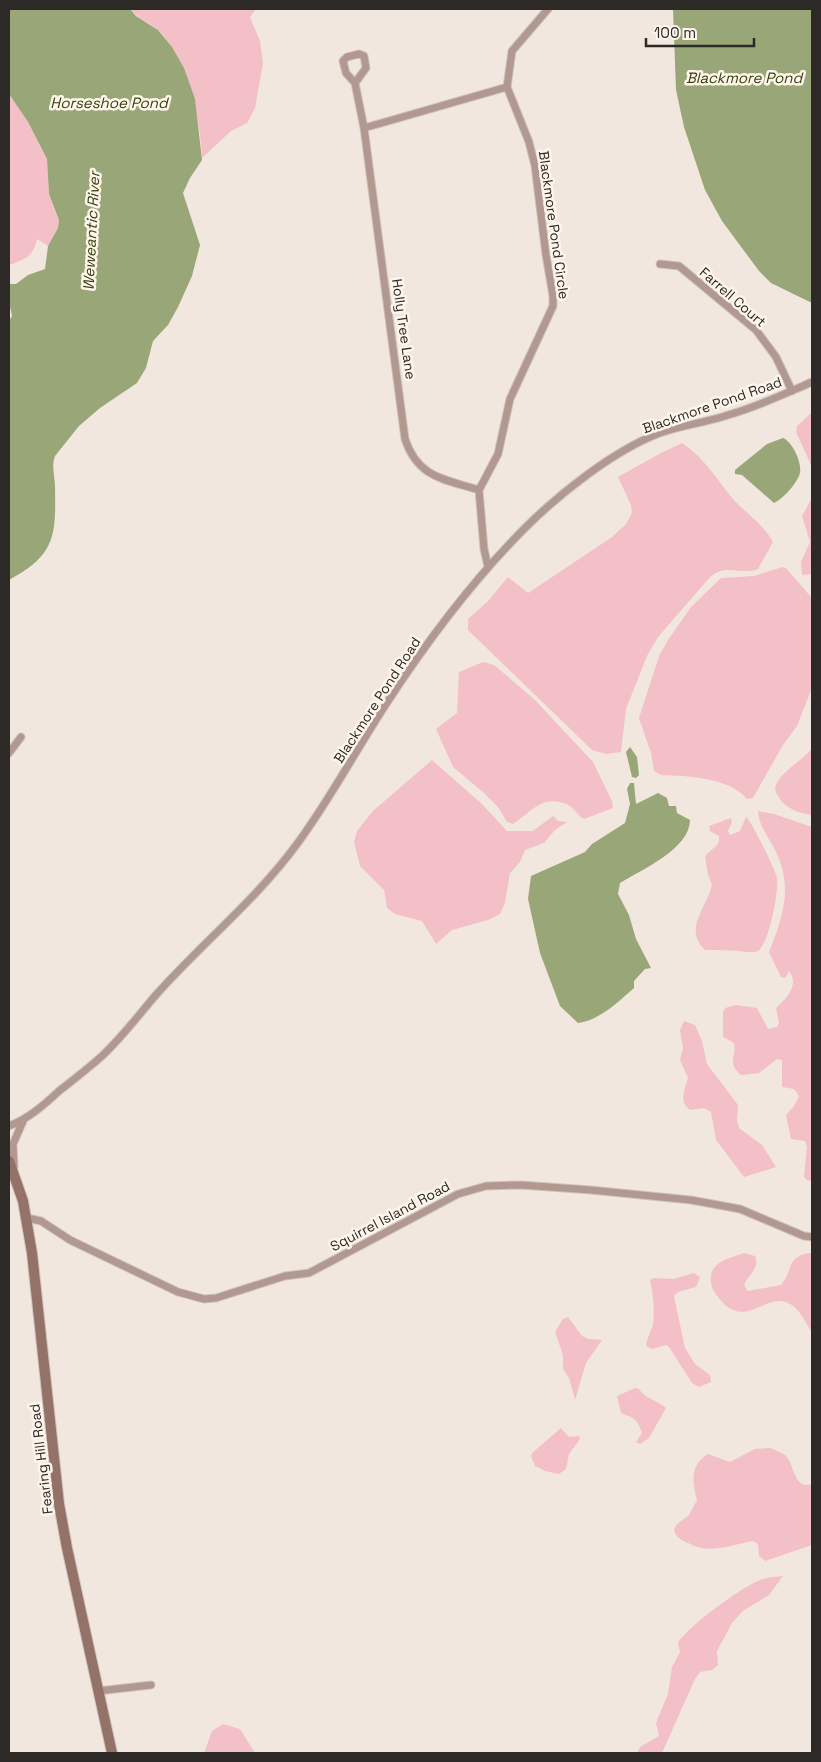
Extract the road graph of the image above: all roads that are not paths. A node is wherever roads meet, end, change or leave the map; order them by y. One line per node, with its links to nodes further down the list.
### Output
1 (548, 9): 3 (street, Blackmore Pond Circle)
2 (355, 83): 4 (street, Holly Tree Lane)
3 (507, 87): 4 (street); 8 (street, Blackmore Pond Circle)
4 (364, 128): 8 (street, Holly Tree Lane)
5 (660, 264): 7 (street, Farrell Court)
6 (812, 382): 7 (street, Blackmore Pond Road)
7 (792, 391): 9 (street, Blackmore Pond Road)
8 (479, 490): 9 (street)
9 (488, 567): 12 (street, Blackmore Pond Road)
10 (21, 737): 11 (street)
11 (9, 753)
12 (24, 1119): 13 (street, Blackmore Pond Road); 15 (street, Blackmore Pond Road)
13 (9, 1126)
14 (9, 1161): 15 (main road, Fearing Hill Road)
15 (15, 1175): 16 (main road, Fearing Hill Road)
16 (27, 1218): 17 (street, Squirrel Island Road); 19 (main road, Fearing Hill Road)
17 (812, 1237)
18 (151, 1685): 19 (street)
19 (98, 1691): 20 (main road, Fearing Hill Road)
20 (112, 1753)

